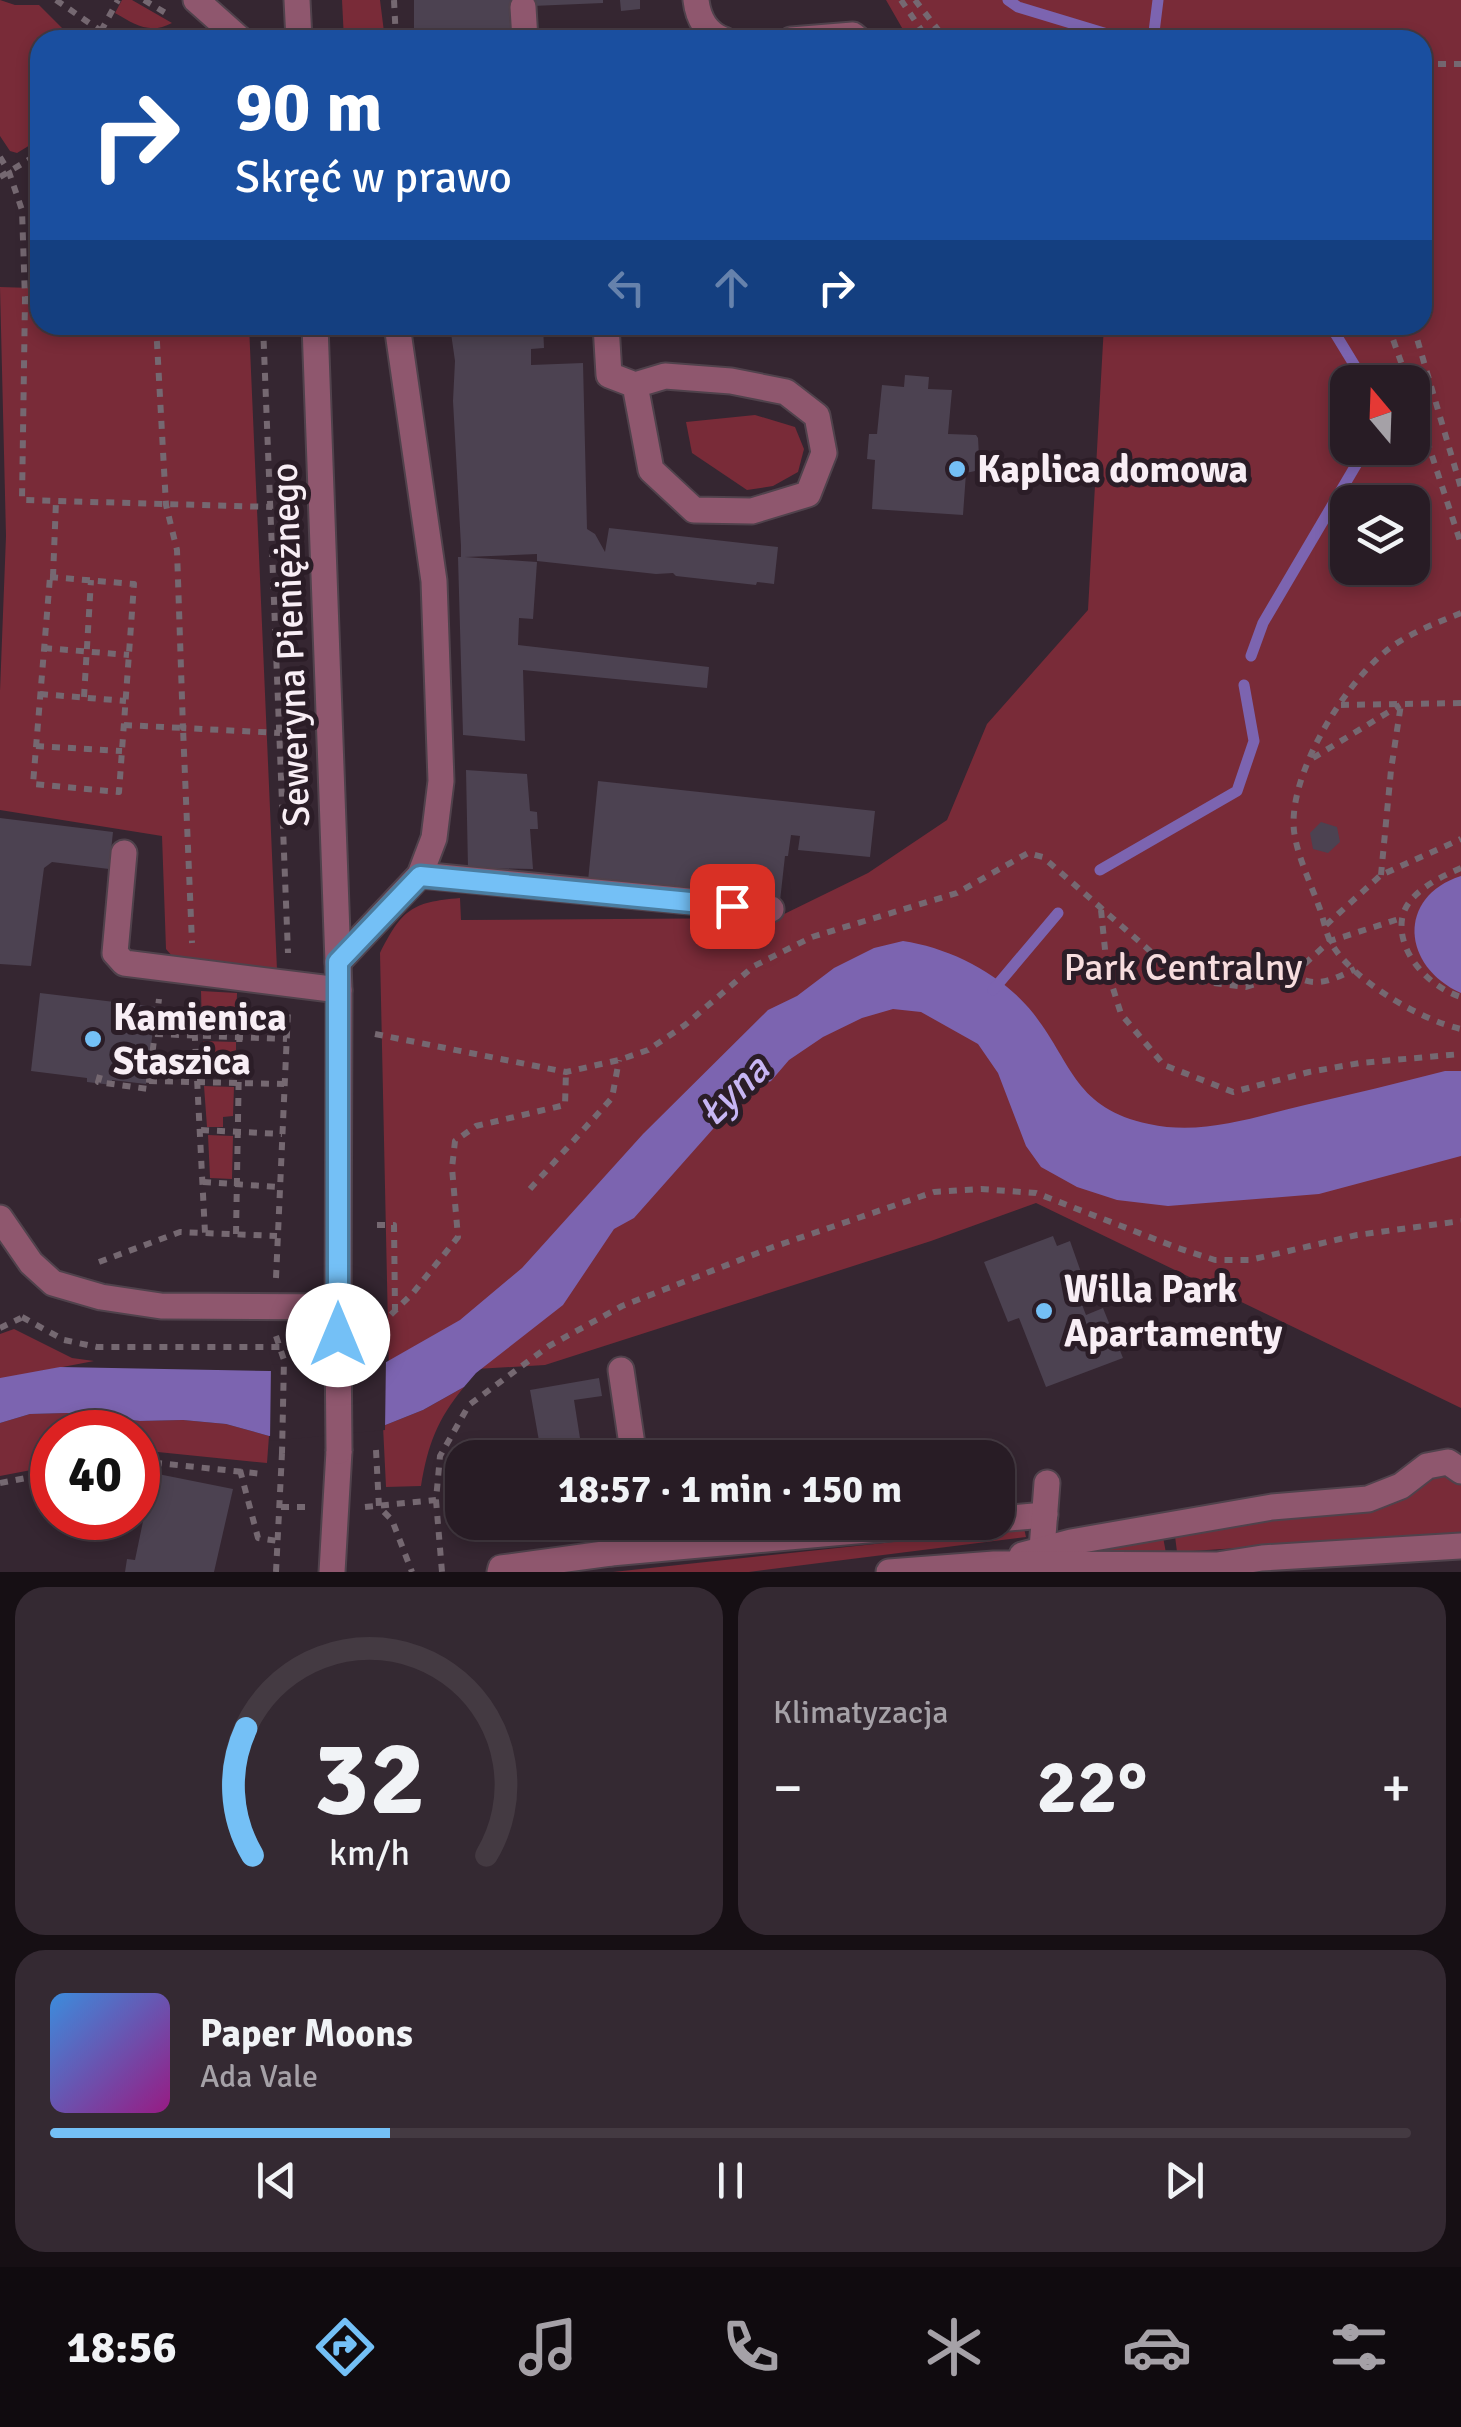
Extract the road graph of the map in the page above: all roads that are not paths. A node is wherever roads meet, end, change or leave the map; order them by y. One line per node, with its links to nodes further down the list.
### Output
1 (196, 0): 5 (street)
2 (297, 0): 6 (street)
3 (696, 0): 8 (street)
4 (523, 7): 7 (street)
5 (230, 30)
6 (298, 30)
7 (524, 30)
8 (708, 30)
9 (314, 335): 16 (street, Seweryna Pieniężnego)
10 (398, 335): 14 (street)
11 (607, 335): 12 (street)
12 (635, 385): 12 (street)
13 (124, 854): 17 (street)
14 (420, 876): 15 (street); 16 (street)
15 (771, 909)
16 (338, 962): 17 (street, Seweryna Pieniężnego)
17 (339, 990): 19 (street, Seweryna Pieniężnego)
18 (0, 1218): 19 (street)
19 (338, 1307): 34 (street, Seweryna Pieniężnego, bridge)
20 (621, 1370): 21 (street)
21 (631, 1440)
22 (1461, 1471): 29 (street)
23 (1047, 1483): 24 (street)
24 (1045, 1515): 25 (street); 29 (street)
25 (1015, 1518)
26 (615, 1540): 30 (street)
27 (756, 1540): 30 (street)
28 (1461, 1546): 32 (street)
29 (1042, 1549): 31 (street)
30 (611, 1553): 35 (street)
31 (994, 1564): 32 (street); 33 (street)
32 (1217, 1568)
33 (959, 1570): 36 (street)
34 (332, 1572)
35 (500, 1572)
36 (889, 1572)

